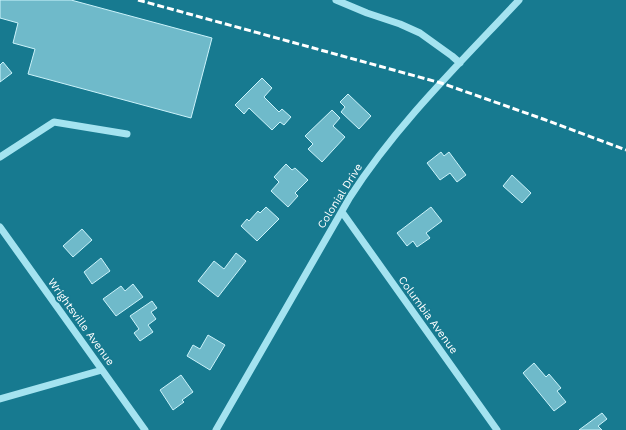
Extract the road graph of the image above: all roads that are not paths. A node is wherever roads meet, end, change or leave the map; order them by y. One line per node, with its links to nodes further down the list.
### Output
1 (336, 0): 3 (street)
2 (519, 0): 3 (street, Colonial Drive)
3 (460, 63): 6 (street, Colonial Drive)
4 (127, 134): 5 (street)
5 (0, 157)
6 (342, 212): 11 (street, Colonial Drive); 12 (street, Columbia Avenue)
7 (0, 227): 8 (street, Wrightsville Avenue)
8 (102, 370): 9 (street); 10 (street, Wrightsville Avenue)
9 (0, 399)
10 (145, 430)
11 (216, 430)
12 (497, 430)

